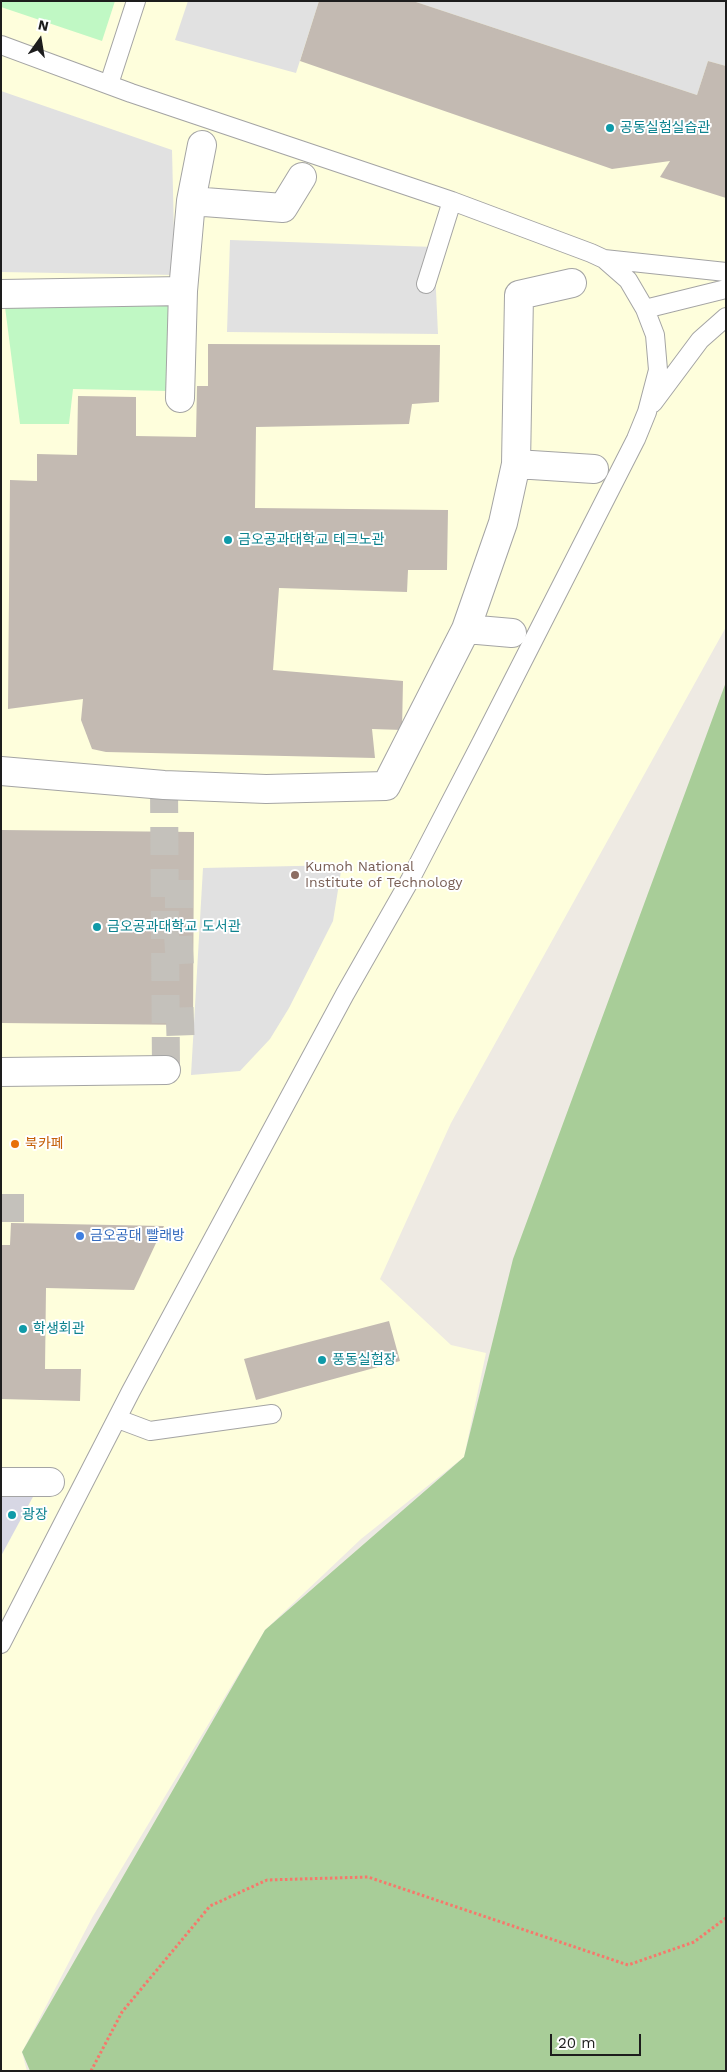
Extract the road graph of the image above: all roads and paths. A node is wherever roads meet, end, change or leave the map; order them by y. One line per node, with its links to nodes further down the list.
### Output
1 (136, 1): 3 (lane)
2 (1, 45): 3 (lane)
3 (109, 84): 7 (lane)
4 (202, 145): 6 (street)
5 (302, 177): 6 (street)
6 (191, 200): 13 (street)
7 (452, 201): 8 (lane); 11 (lane)
8 (604, 259): 9 (lane); 15 (lane)
9 (726, 272)
10 (572, 283): 19 (street)
11 (426, 284)
12 (726, 289): 15 (lane)
13 (183, 291): 14 (street); 17 (street)
14 (1, 294)
15 (645, 309): 18 (lane)
16 (726, 317): 18 (lane)
17 (180, 398)
18 (647, 412): 27 (lane)
19 (516, 464): 20 (street); 21 (street)
20 (594, 469)
21 (466, 629): 22 (street); 23 (street)
22 (512, 633)
23 (1, 771)
24 (166, 1070): 25 (street)
25 (1, 1072)
26 (272, 1414): 27 (lane)
27 (118, 1420): 30 (lane)
28 (1, 1482): 29 (street)
29 (50, 1482)
30 (1, 1644)
31 (726, 1918): 32 (path)
32 (90, 2071)

